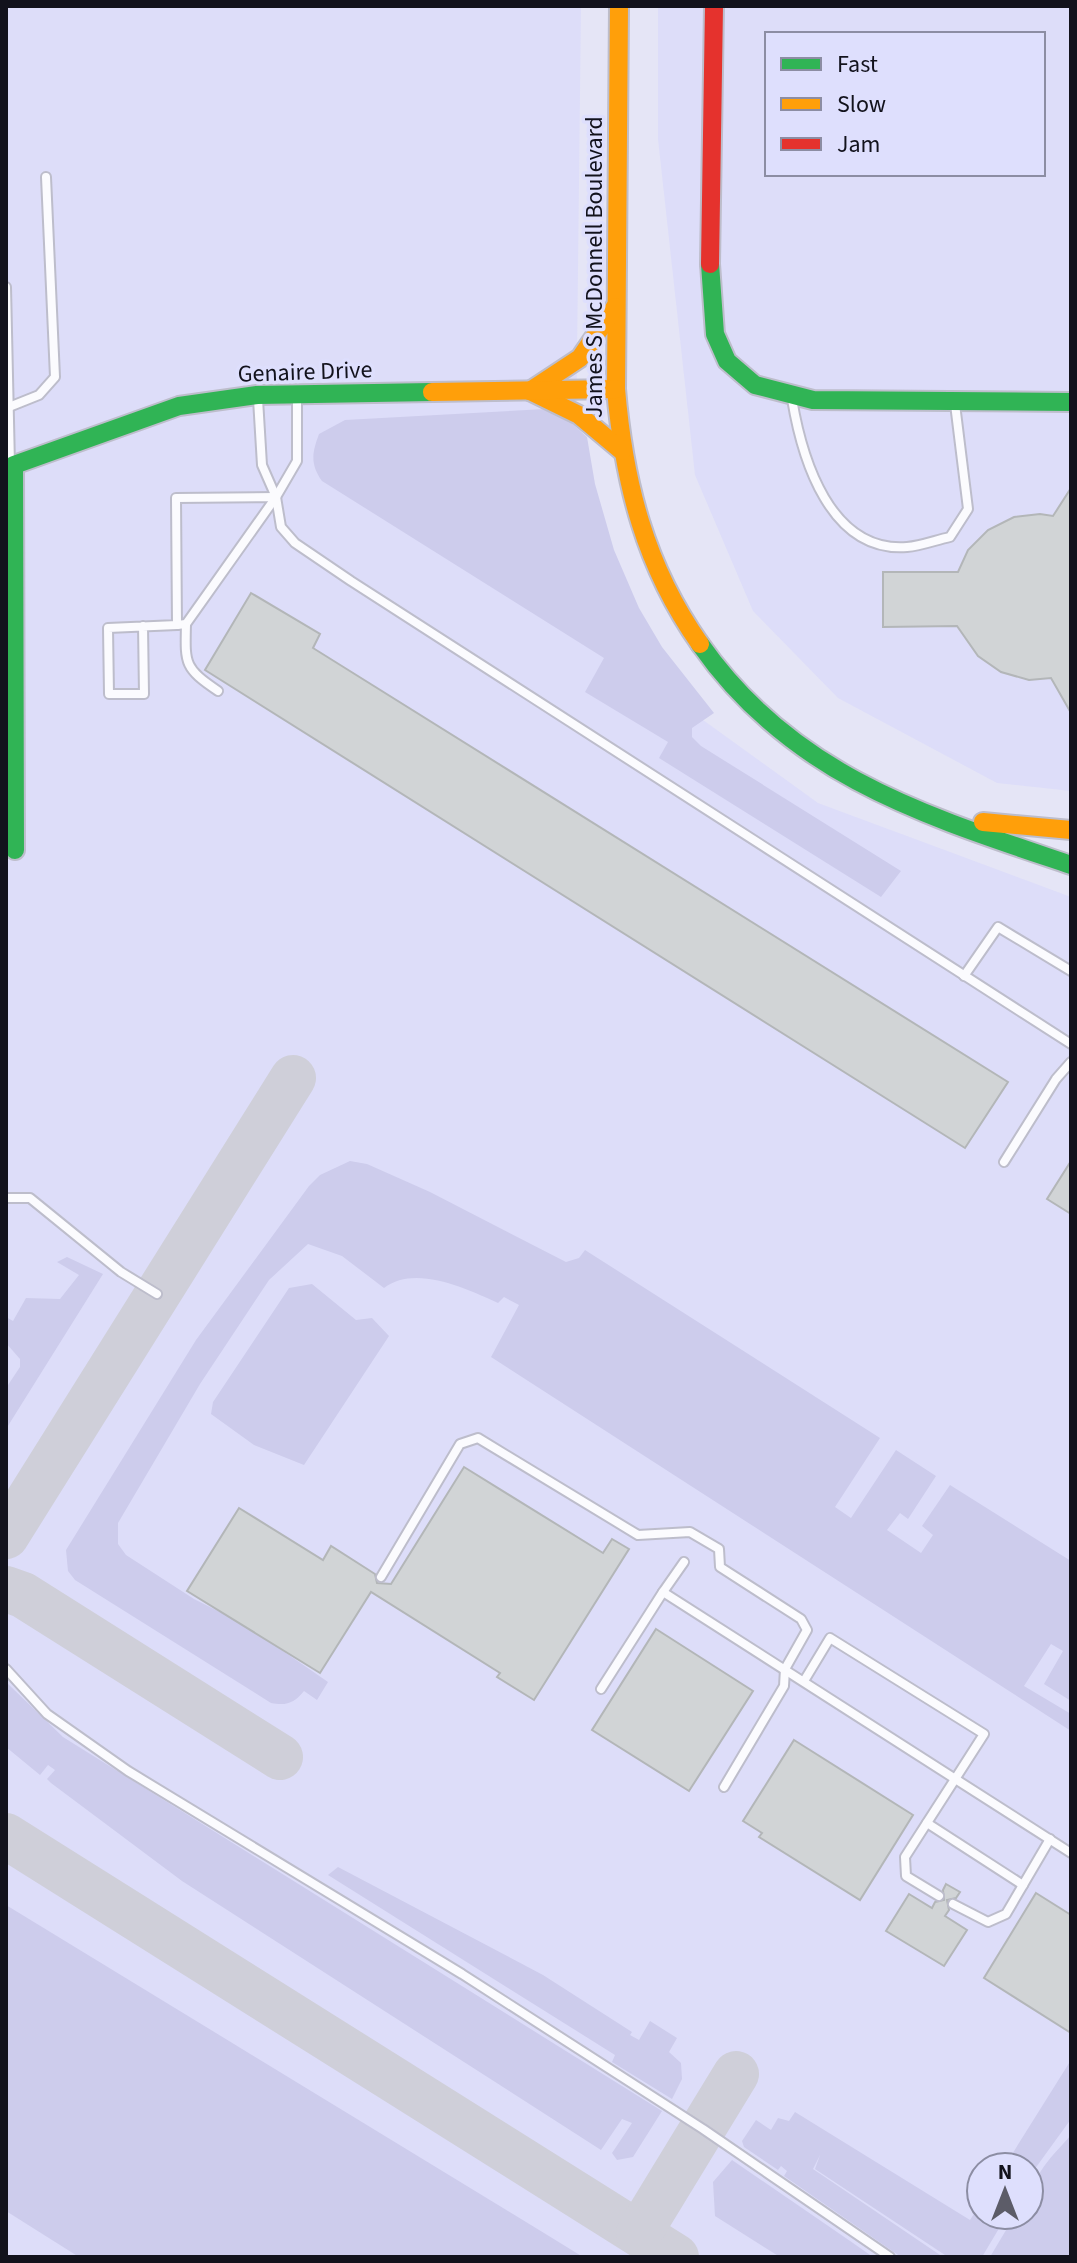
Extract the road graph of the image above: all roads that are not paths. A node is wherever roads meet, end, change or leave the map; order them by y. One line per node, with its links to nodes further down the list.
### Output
1 (619, 6): 5 (street, James S McDonnell Boulevard)
2 (714, 6): 8 (street)
3 (46, 177): 13 (lane)
4 (6, 287): 13 (lane)
5 (615, 307): 6 (street, James S McDonnell Boulevard); 7 (street)
6 (616, 389): 7 (street, Genaire Drive); 14 (street, James S McDonnell Boulevard)
7 (530, 391): 10 (street, Genaire Drive); 14 (street)
8 (791, 394): 11 (street); 11 (lane)
9 (257, 395): 10 (street, Genaire Drive); 15 (street, Genaire Drive); 16 (lane)
10 (297, 395): 16 (lane)
11 (955, 401): 12 (street)
12 (1071, 402)
13 (9, 407): 15 (lane)
14 (622, 451): 20 (street, James S McDonnell Boulevard)
15 (10, 466): 21 (street)
16 (276, 497): 17 (lane); 17 (lane); 26 (lane)
17 (181, 625): 18 (lane); 19 (lane)
18 (143, 626): 18 (lane)
19 (218, 691)
20 (925, 813): 22 (street); 24 (street, James S McDonnell Boulevard)
21 (11, 816): 23 (street)
22 (1071, 830)
23 (15, 850)
24 (1071, 865)
25 (1071, 971): 26 (lane)
26 (964, 976): 27 (lane)
27 (1071, 1044)
28 (1071, 1062): 29 (lane)
29 (1004, 1162)
30 (6, 1198): 31 (lane)
31 (157, 1294)
32 (684, 1562): 34 (lane)
33 (381, 1577): 36 (lane)
34 (663, 1592): 36 (lane); 38 (lane)
35 (6, 1669): 47 (lane)
36 (785, 1669): 37 (lane); 40 (lane)
37 (804, 1681): 39 (lane); 39 (lane)
38 (601, 1689)
39 (955, 1778): 41 (lane); 42 (lane)
40 (724, 1787)
41 (927, 1823): 44 (lane); 45 (lane)
42 (1050, 1839): 43 (lane); 44 (lane)
43 (1071, 1853)
44 (1023, 1885): 46 (lane)
45 (939, 1896)
46 (953, 1904)
47 (890, 2257)

